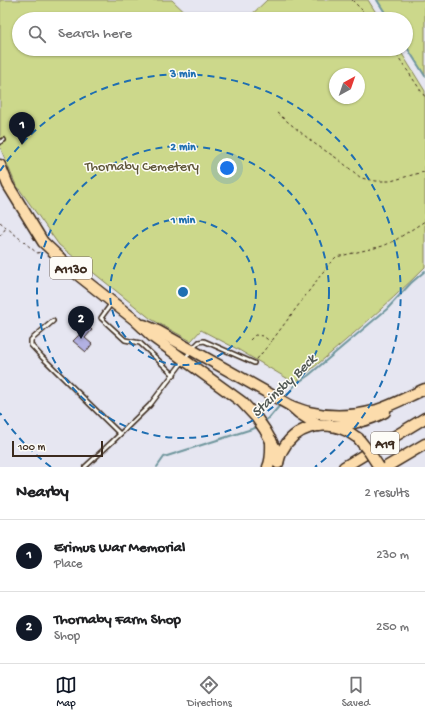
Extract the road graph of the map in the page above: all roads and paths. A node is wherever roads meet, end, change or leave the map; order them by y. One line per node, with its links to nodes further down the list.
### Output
1 (352, 0): 2 (path)
2 (363, 12)
3 (398, 56): 4 (path)
4 (425, 97)
5 (277, 113): 9 (path)
6 (4, 140): 7 (lane)
7 (0, 142)
8 (0, 165): 14 (main road, A1130)
9 (425, 173)
10 (425, 221): 21 (path)
11 (0, 222): 12 (path)
12 (7, 228): 13 (path); 14 (path)
13 (0, 236)
14 (50, 250): 16 (main road, A1130)
15 (88, 263): 16 (lane)
16 (78, 275): 17 (main road, A1130)
17 (112, 303): 18 (main road, A1130); 25 (lane)
18 (135, 320): 22 (main road, A1130); 23 (main road, A1130)
19 (53, 321): 32 (lane)
20 (250, 340): 21 (path)
21 (271, 342): 24 (path)
22 (192, 350): 23 (lane); 24 (lane); 28 (main road, A1130)
23 (184, 360): 25 (lane); 33 (main road, A1130)
24 (254, 363)
25 (174, 375): 32 (lane)
26 (425, 389): 27 (main road, A19)
27 (404, 399): 28 (main road, A19); 31 (main road, A19)
28 (289, 406): 30 (main road, A1130)
29 (425, 418): 38 (main road, A19)
30 (319, 426): 31 (main road); 35 (main road)
31 (331, 426): 39 (main road, bridge)
32 (120, 434): 36 (lane)
33 (271, 440): 35 (main road, A1130); 37 (main road)
34 (425, 444): 40 (main road, A19)
35 (278, 465)
36 (85, 467)
37 (268, 467)
38 (344, 467)
39 (379, 467)
40 (386, 467)

